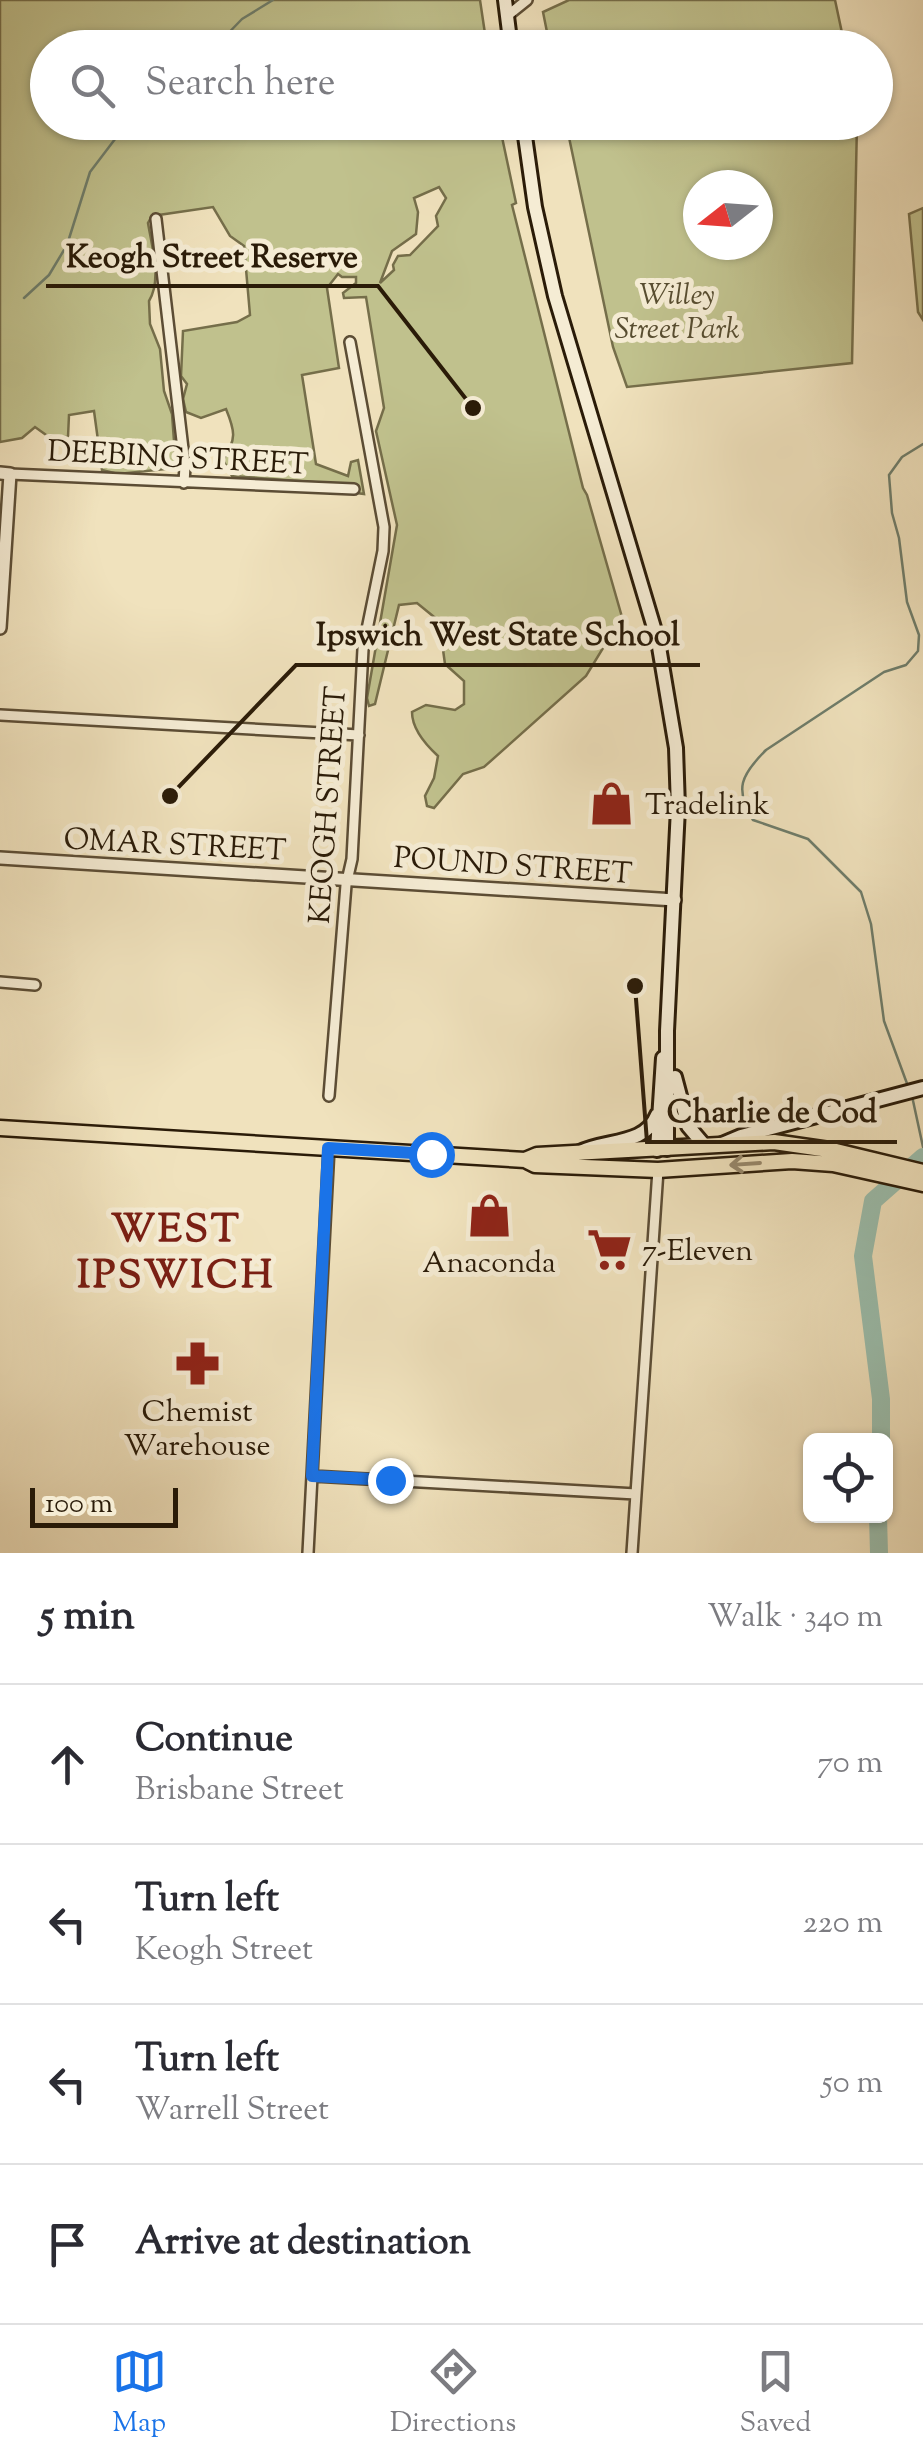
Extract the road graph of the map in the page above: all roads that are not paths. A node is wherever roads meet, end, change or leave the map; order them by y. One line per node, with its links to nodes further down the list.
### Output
1 (505, 0): 3 (main road)
2 (527, 0): 3 (street)
3 (507, 16): 4 (main road)
4 (509, 30)
5 (525, 140): 16 (main road)
6 (156, 219): 9 (street)
7 (350, 342): 13 (street, KEOGH STREET)
8 (5, 473): 9 (street, DEEBING STREET); 11 (street)
9 (184, 483): 10 (street, DEEBING STREET)
10 (354, 489)
11 (0, 628)
12 (0, 714): 13 (street)
13 (359, 736): 15 (street, KEOGH STREET)
14 (0, 858): 15 (street, OMAR STREET)
15 (348, 879): 16 (street, POUND STREET); 21 (street, KEOGH STREET)
16 (675, 900): 19 (main road)
17 (0, 982): 18 (street)
18 (35, 985)
19 (667, 1030): 22 (main road); 24 (main road); 26 (main road)
20 (923, 1088): 24 (main road)
21 (329, 1096)
22 (658, 1112): 26 (main road); 27 (main road)
23 (0, 1128): 25 (main road)
24 (713, 1145): 26 (main road); 28 (main road)
25 (328, 1148): 29 (main road); 33 (street)
26 (662, 1149): 27 (main road); 30 (main road)
27 (573, 1154): 29 (main road)
28 (835, 1158): 30 (main road, one-way to 30); 31 (main road); 32 (main road)
29 (526, 1160): 30 (main road)
30 (658, 1170): 34 (street)
31 (923, 1172)
32 (923, 1184)
33 (312, 1476): 34 (street); 35 (street)
34 (636, 1494): 36 (street)
35 (308, 1553)
36 (632, 1553)

